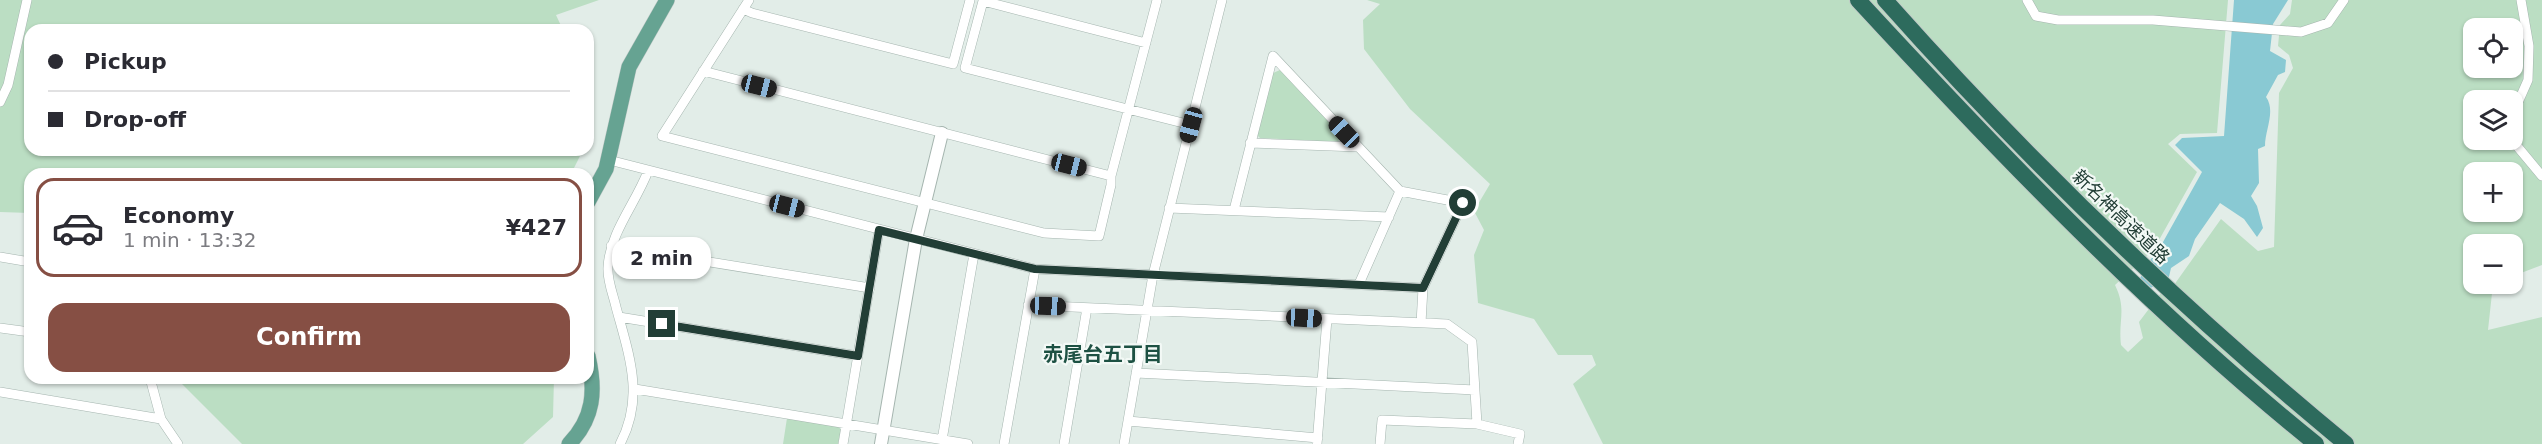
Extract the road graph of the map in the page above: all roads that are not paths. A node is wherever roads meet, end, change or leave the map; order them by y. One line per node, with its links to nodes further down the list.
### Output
1 (27, 0): 15 (street)
2 (668, 0): 22 (main road)
3 (970, 0): 11 (street)
4 (1157, 0): 12 (street)
5 (1222, 0): 17 (street)
6 (1858, 0): 33 (highway, 新名神高速道路)
7 (1886, 0): 33 (highway, 新名神高速道路)
8 (2027, 0): 9 (street)
9 (2344, 0)
10 (2521, 0): 14 (street)
11 (746, 4): 13 (street)
12 (1146, 43): 16 (street); 16 (street)
13 (703, 71): 18 (street); 28 (street)
14 (2522, 90)
15 (0, 102)
16 (1129, 109): 17 (street); 24 (street)
17 (1191, 125): 29 (street)
18 (942, 133): 24 (street); 28 (street)
19 (1251, 143): 20 (street); 20 (street); 30 (street)
20 (1358, 147): 27 (street)
21 (2520, 150): 25 (street)
22 (609, 160): 23 (street); 26 (main road)
23 (648, 171): 32 (street); 35 (street)
24 (1111, 176): 28 (street)
25 (2542, 176)
26 (594, 190)
27 (1400, 190): 31 (street); 43 (street)
28 (924, 203): 34 (street)
29 (1169, 208): 30 (street); 40 (street)
30 (1234, 210): 31 (street)
31 (1389, 217): 41 (street)
32 (879, 230): 34 (street); 42 (street)
33 (2098, 237): 78 (highway, 新名神高速道路); 79 (highway, 新名神高速道路)
34 (916, 239): 36 (street); 64 (street)
35 (611, 246): 42 (street); 47 (street)
36 (974, 254): 39 (street); 65 (street)
37 (0, 257): 38 (street)
38 (24, 261)
39 (1035, 269): 40 (street); 44 (street)
40 (1153, 275): 41 (street); 46 (street)
41 (1359, 284): 43 (street)
42 (870, 288): 52 (street)
43 (1423, 288): 49 (street)
44 (1028, 305): 45 (street); 73 (street)
45 (1087, 308): 46 (street); 74 (street)
46 (1146, 310): 48 (street); 53 (street)
47 (619, 317): 52 (street); 57 (street)
48 (1327, 319): 49 (street); 54 (street)
49 (1421, 323): 58 (street)
50 (0, 327): 51 (street)
51 (24, 331)
52 (858, 356): 62 (street)
53 (1136, 373): 54 (street); 61 (street)
54 (1322, 382): 58 (street); 66 (street)
55 (151, 384): 60 (street)
56 (593, 384): 68 (main road)
57 (635, 389): 62 (street); 69 (street)
58 (1475, 390): 63 (street)
59 (0, 392): 60 (street)
60 (160, 419): 67 (street)
61 (1128, 421): 66 (street); 75 (street)
62 (847, 424): 64 (street); 70 (street)
63 (1477, 424): 76 (street); 77 (street)
64 (883, 430): 65 (street); 71 (street)
65 (942, 440): 72 (street)
66 (1318, 441)
67 (178, 444)
68 (569, 444)
69 (620, 444)
70 (843, 444)
71 (881, 444)
72 (968, 444)
73 (1004, 444)
74 (1064, 444)
75 (1124, 444)
76 (1380, 444)
77 (1518, 444)
78 (2316, 444)
79 (2346, 444)

